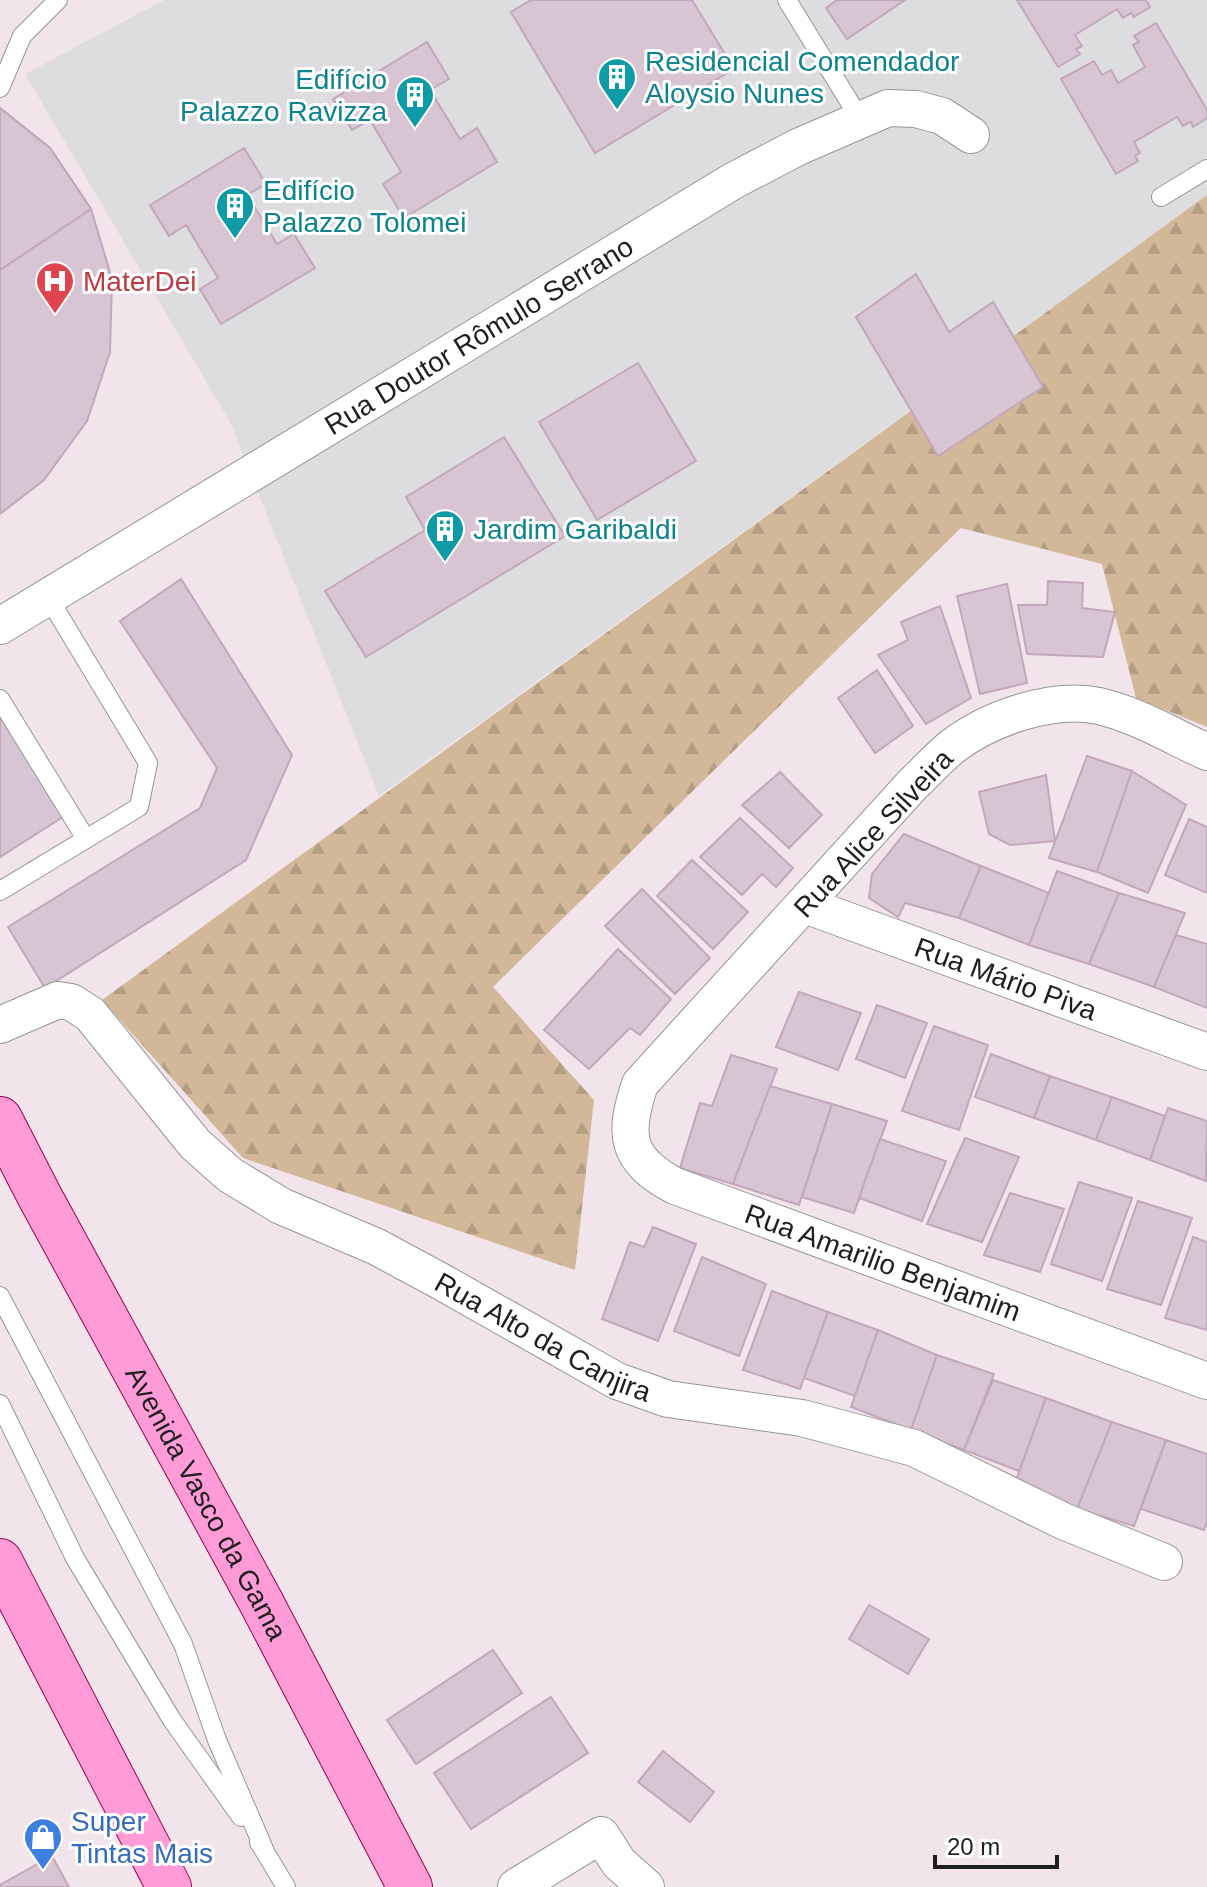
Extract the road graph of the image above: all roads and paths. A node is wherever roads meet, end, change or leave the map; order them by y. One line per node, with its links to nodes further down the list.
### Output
1 (58, 0): 3 (lane)
2 (787, 0): 4 (lane)
3 (0, 88)
4 (860, 119): 5 (street, Rua Doutor Rômulo Serrano); 8 (street, Rua Doutor Rômulo Serrano)
5 (971, 135)
6 (1207, 169): 7 (lane)
7 (1161, 197)
8 (48, 597): 9 (street, Rua Doutor Rômulo Serrano); 12 (lane)
9 (0, 626)
10 (0, 699): 12 (lane)
11 (1207, 752): 14 (street, Rua Alice Silveira)
12 (86, 839): 13 (lane)
13 (0, 891)
14 (805, 905): 16 (street, Rua Mário Piva); 17 (street, Rua Alice Silveira)
15 (0, 1025): 23 (street, Rua Alto da Canjira)
16 (1207, 1052)
17 (640, 1084): 20 (street, Rua Amarilio Benjamim)
18 (0, 1119): 27 (main road, Avenida Vasco da Gama)
19 (0, 1296): 24 (lane)
20 (1207, 1381)
21 (0, 1404): 24 (lane)
22 (0, 1561): 25 (main road)
23 (1164, 1562)
24 (264, 1849): 26 (lane)
25 (169, 1887)
26 (286, 1887)
27 (410, 1887)
28 (516, 1887): 29 (street)
29 (646, 1887)

